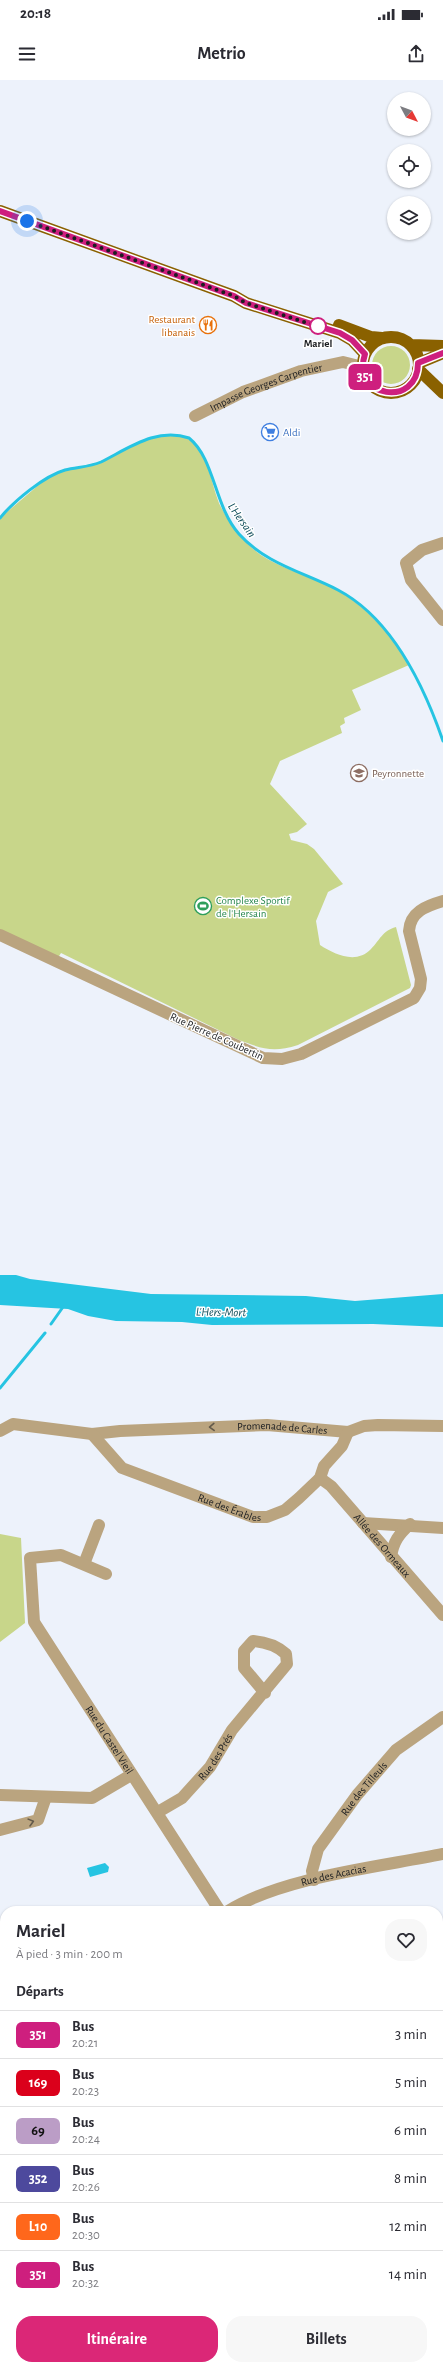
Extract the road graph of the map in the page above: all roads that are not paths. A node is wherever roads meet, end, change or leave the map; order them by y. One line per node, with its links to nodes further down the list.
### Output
1 (0, 210): 2 (main road)
2 (232, 296): 3 (main road); 7 (main road)
3 (382, 338): 4 (main road); 7 (main road)
4 (411, 346): 5 (main road); 8 (main road)
5 (443, 346)
6 (443, 353): 8 (main road)
7 (365, 354): 9 (main road)
8 (418, 366): 10 (main road); 11 (main road)
9 (363, 367): 10 (main road); 12 (street, Impasse Georges Carpentier)
10 (407, 388): 11 (main road)
11 (440, 391)
12 (195, 416)
13 (443, 544): 14 (street)
14 (443, 620)
15 (443, 901): 16 (street, Rue Pierre de Coubertin)
16 (0, 935)
17 (443, 1426): 20 (street, Promenade de Carles)
18 (0, 1431): 21 (street, Promenade de Carles)
19 (120, 1431): 20 (street, Promenade de Carles, one-way to 19); 21 (street, Promenade de Carles); 22 (street)
20 (348, 1432): 23 (street, Rue des Érables)
21 (92, 1434): 22 (street, Rue des Érables)
22 (110, 1454): 23 (street, Rue des Érables)
23 (320, 1478): 24 (street, Allée des Ormeaux)
24 (363, 1523): 25 (street); 28 (street, Allée des Ormeaux)
25 (410, 1524): 27 (street); 28 (street)
26 (99, 1525): 29 (street)
27 (443, 1528)
28 (391, 1557): 31 (street, Allée des Ormeaux)
29 (84, 1564): 30 (street); 34 (street, Rue du Castel Vieil)
30 (106, 1574)
31 (443, 1615)
32 (265, 1693): 37 (street, Rue des Prés)
33 (443, 1716): 40 (street, Rue des Tilleuls)
34 (131, 1775): 36 (street); 37 (street, Rue du Castel Vieil)
35 (0, 1795): 36 (street)
36 (46, 1797): 38 (street, one-way to 36)
37 (158, 1812): 41 (street, Rue du Castel Vieil)
38 (0, 1830)
39 (443, 1854): 40 (street, Rue des Acacias)
40 (314, 1880): 42 (street, Rue des Acacias)
41 (217, 1906)
42 (237, 1906)

